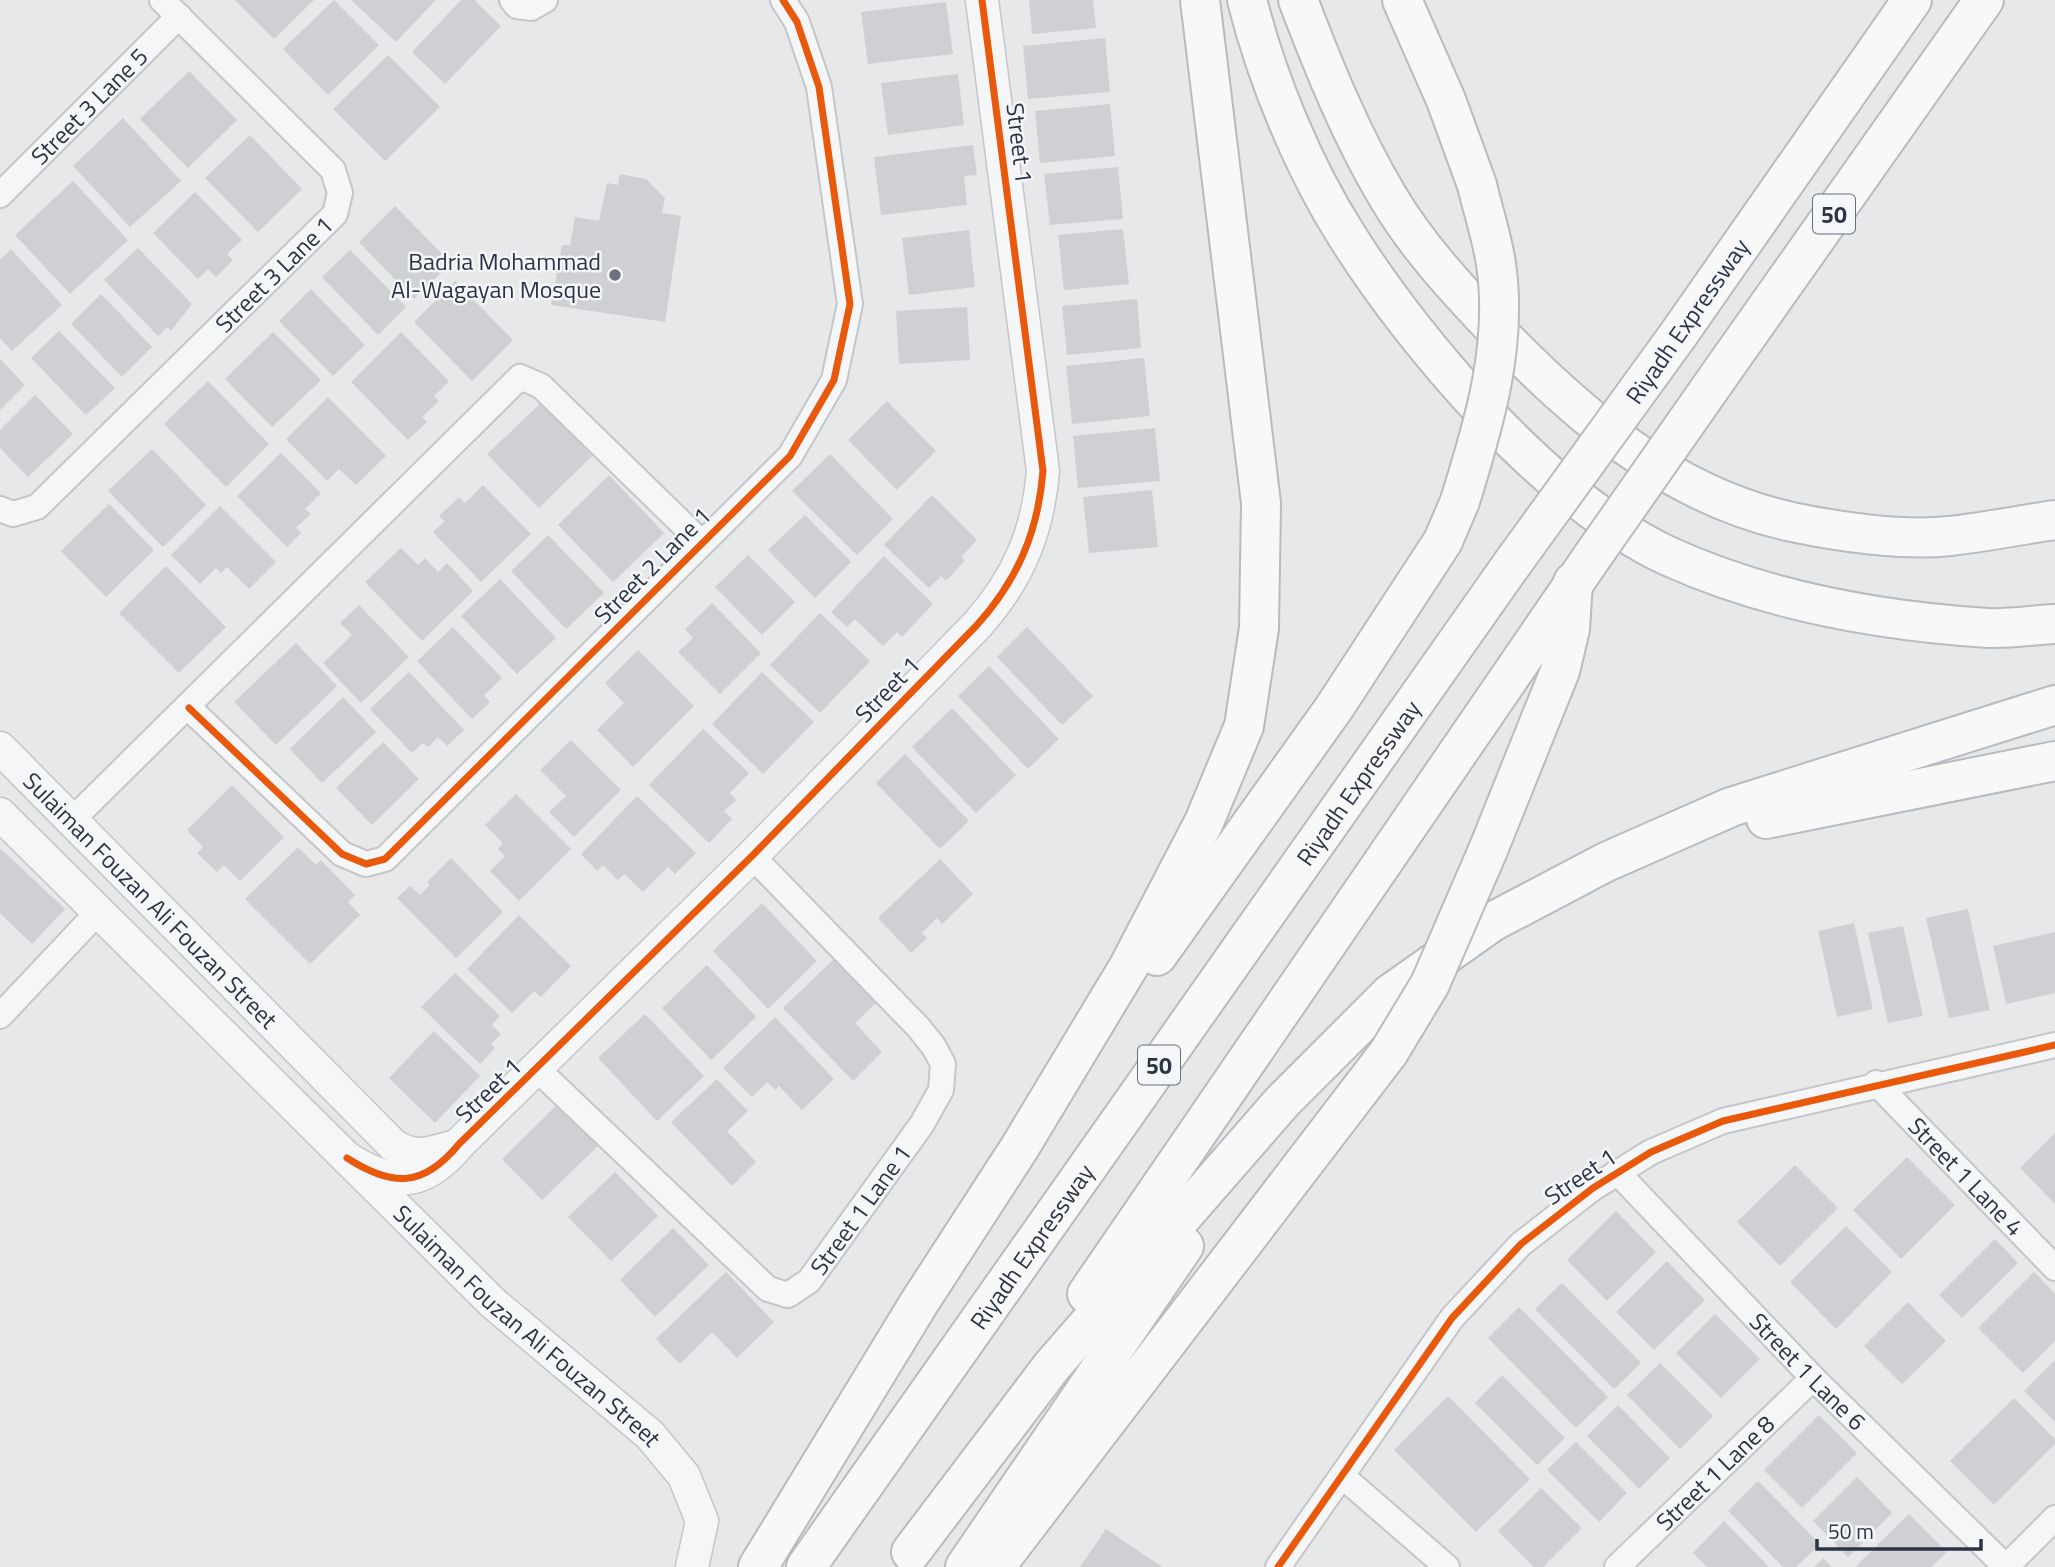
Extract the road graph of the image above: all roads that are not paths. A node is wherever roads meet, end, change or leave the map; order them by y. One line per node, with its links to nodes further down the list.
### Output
1 (512, 0): 2 (street)
2 (545, 0)
3 (783, 0): 15 (street, Street 2 Lane 1)
4 (982, 0): 24 (street, Street 1)
5 (1200, 0): 34 (highway)
6 (1247, 0): 17 (highway)
7 (1298, 0): 14 (highway)
8 (1402, 0): 34 (highway, bridge)
9 (1984, 0): 16 (highway, 50, bridge)
10 (171, 8): 12 (street, Street 3 Lane 5); 13 (street, Street 3 Lane 1)
11 (1902, 15): 44 (highway, Riyadh Expressway / 50, bridge)
12 (0, 195)
13 (0, 509)
14 (2055, 520)
15 (701, 542): 19 (street, Street 2 Lane 1); 19 (street, Street 2 Lane 1)
16 (1583, 568): 41 (highway, 50); 46 (highway, bridge)
17 (2055, 624)
18 (2055, 705): 25 (highway)
19 (189, 708): 23 (street, Street 2 Lane 1)
20 (0, 748): 23 (street, Sulaiman Fouzan Ali Fouzan Street)
21 (2055, 761): 25 (highway)
22 (0, 814): 26 (street, Sulaiman Fouzan Ali Fouzan Street)
23 (70, 822): 32 (street, Sulaiman Fouzan Ali Fouzan Street)
24 (752, 856): 29 (street, Street 1); 29 (street, Street 1 Lane 1)
25 (1606, 862): 31 (highway)
26 (97, 912): 27 (street); 35 (street, Sulaiman Fouzan Ali Fouzan Street)
27 (0, 1016)
28 (2055, 1045): 30 (street, Street 1)
29 (537, 1069): 33 (street, Street 1)
30 (1876, 1083): 36 (street, Street 1); 37 (street, Street 1 Lane 4)
31 (1282, 1102): 41 (highway); 45 (highway)
32 (358, 1112): 33 (street, Street 1); 35 (street)
33 (459, 1144): 35 (street, Street 1)
34 (1020, 1147): 43 (highway)
35 (338, 1150): 42 (street, Sulaiman Fouzan Ali Fouzan Street)
36 (1617, 1172): 38 (street, Street 1 Lane 6); 39 (street, Street 1)
37 (2055, 1268)
38 (1813, 1378): 49 (street, Street 1 Lane 8); 50 (street, Street 1 Lane 6)
39 (1342, 1476): 47 (street, Street 1); 48 (street)
40 (2055, 1518): 50 (street)
41 (906, 1559)
42 (692, 1567)
43 (758, 1567)
44 (806, 1567)
45 (965, 1567)
46 (995, 1567)
47 (1278, 1567)
48 (1447, 1567)
49 (1617, 1567)
50 (2006, 1567)

